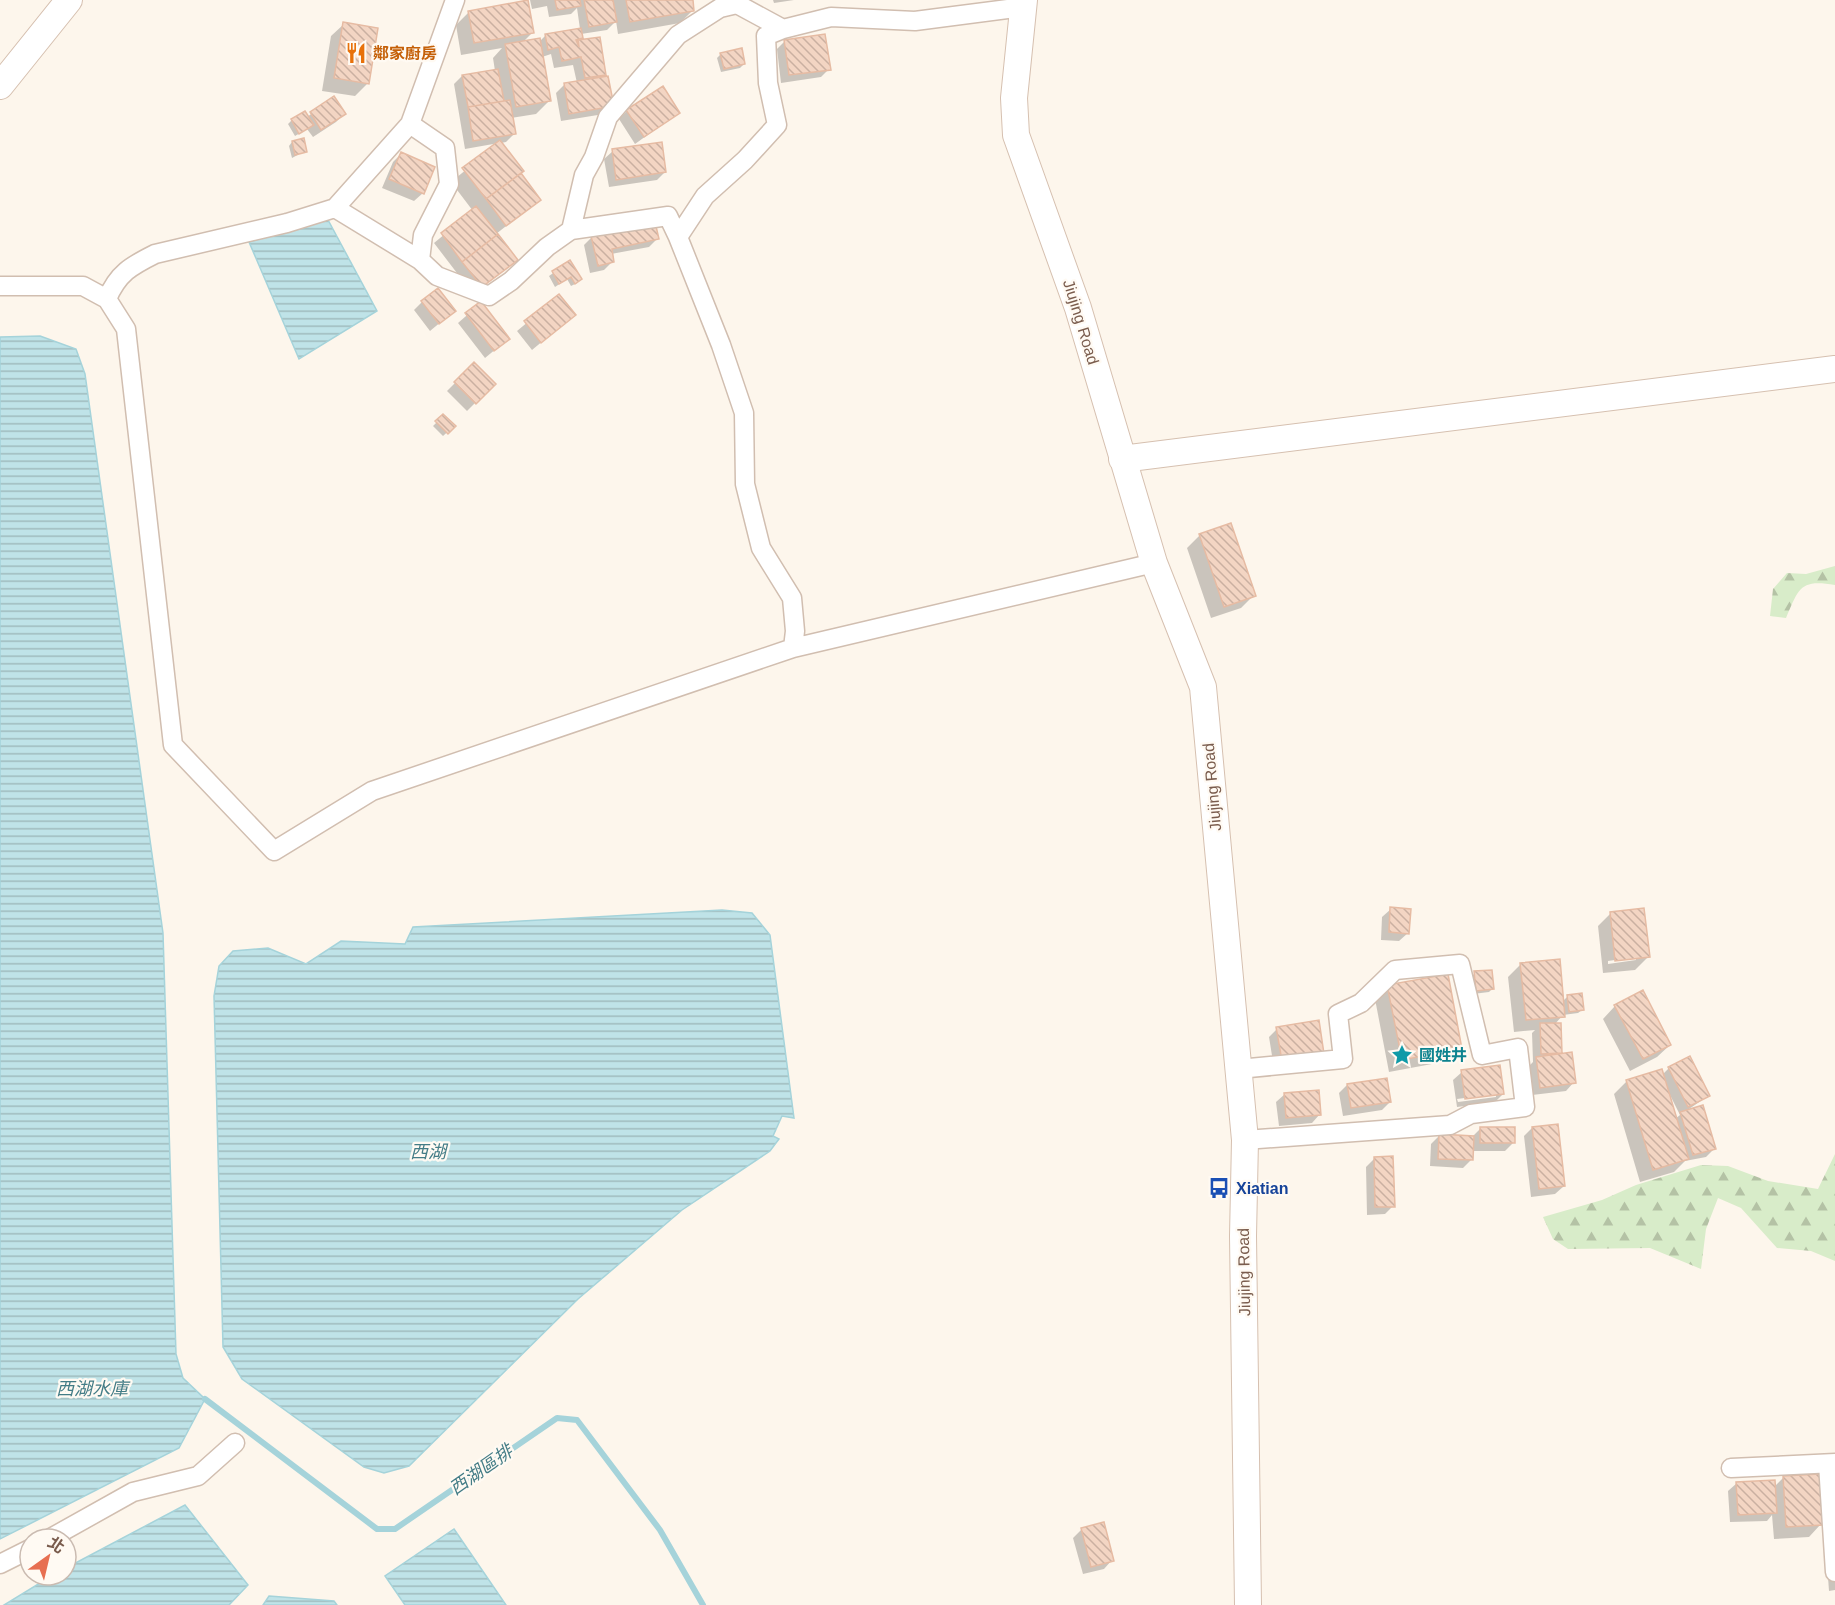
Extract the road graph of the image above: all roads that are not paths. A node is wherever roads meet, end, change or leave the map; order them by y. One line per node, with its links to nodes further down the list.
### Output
1 (69, 0): 5 (main road)
2 (455, 0): 6 (street)
3 (1027, 7): 4 (street); 14 (main road, Jiujing Road)
4 (783, 28): 8 (street); 9 (street)
5 (0, 86)
6 (410, 124): 7 (street); 10 (street)
7 (335, 208): 10 (street); 12 (street)
8 (571, 230): 9 (street); 10 (street)
9 (678, 237): 16 (street)
10 (420, 261)
11 (0, 286): 12 (street)
12 (108, 299): 16 (street)
13 (1835, 369): 14 (main road)
14 (1122, 459): 15 (main road, Jiujing Road)
15 (1154, 563): 16 (street); 17 (main road, Jiujing Road)
16 (793, 648)
17 (1239, 1069): 18 (main road, Jiujing Road); 18 (street)
18 (1245, 1140): 26 (main road, Jiujing Road)
19 (235, 1443): 22 (street)
20 (1832, 1464): 21 (street); 25 (street)
21 (1731, 1468)
22 (71, 1527)
23 (18, 1555): 24 (street)
24 (0, 1564)
25 (1835, 1572)
26 (1248, 1605)

